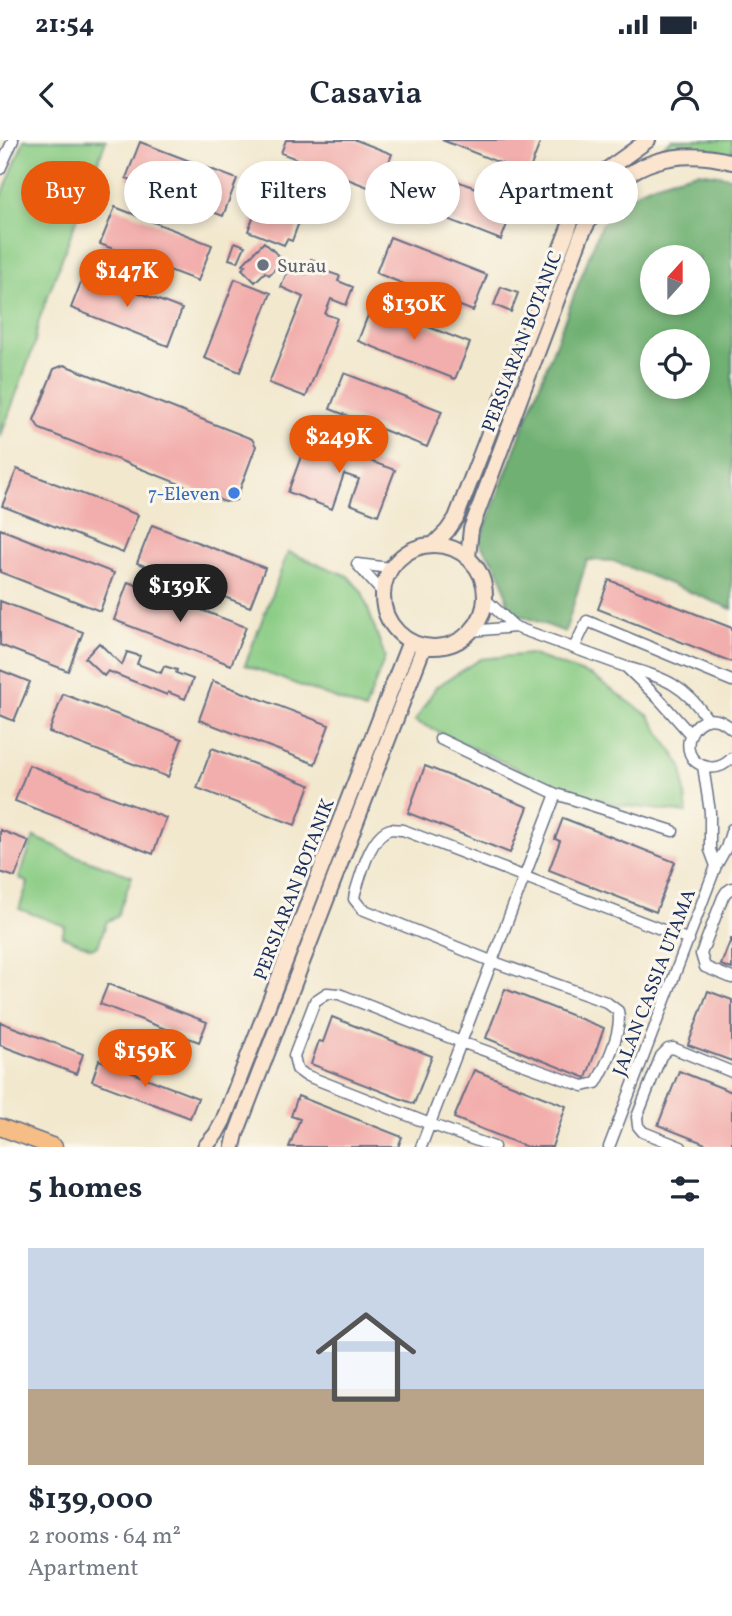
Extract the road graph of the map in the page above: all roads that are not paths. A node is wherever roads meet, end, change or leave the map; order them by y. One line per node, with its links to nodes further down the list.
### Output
1 (12, 140): 4 (street)
2 (648, 140): 5 (main road, PERSIARAN BOTANIC)
3 (732, 162): 6 (main road, PERSIARAN BOTANIC)
4 (0, 169)
5 (434, 544): 6 (main road); 7 (main road)
6 (467, 557): 9 (main road)
7 (390, 568): 8 (main road); 8 (street)
8 (382, 592): 12 (main road)
9 (485, 600): 10 (street); 11 (main road)
10 (515, 627): 11 (street); 14 (street)
11 (471, 631): 13 (main road)
12 (410, 641): 13 (main road); 37 (main road, PERSIARAN BOTANIK)
13 (424, 646): 38 (main road)
14 (574, 648): 15 (street); 16 (street)
15 (626, 667): 17 (street); 19 (street)
16 (732, 681)
17 (708, 720): 18 (street); 19 (street)
18 (732, 729)
19 (690, 734): 22 (street)
20 (440, 739): 23 (street)
21 (732, 758): 22 (street)
22 (703, 766): 26 (street)
23 (556, 794): 25 (street); 27 (street)
24 (732, 829): 26 (street, JALAN CASSIA UTAMA)
25 (673, 831)
26 (716, 866): 29 (street, JALAN CASSIA UTAMA)
27 (525, 876): 29 (street); 30 (street); 30 (street)
28 (732, 888): 31 (street)
29 (689, 940): 41 (street, JALAN CASSIA UTAMA)
30 (491, 961): 32 (street); 32 (street)
31 (732, 978)
32 (461, 1042): 34 (street); 34 (street)
33 (732, 1072): 42 (street)
34 (430, 1124): 39 (street); 40 (street)
35 (0, 1127): 36 (main road)
36 (54, 1147)
37 (205, 1147)
38 (233, 1147)
39 (421, 1147)
40 (494, 1147)
41 (609, 1147)
42 (681, 1147)

